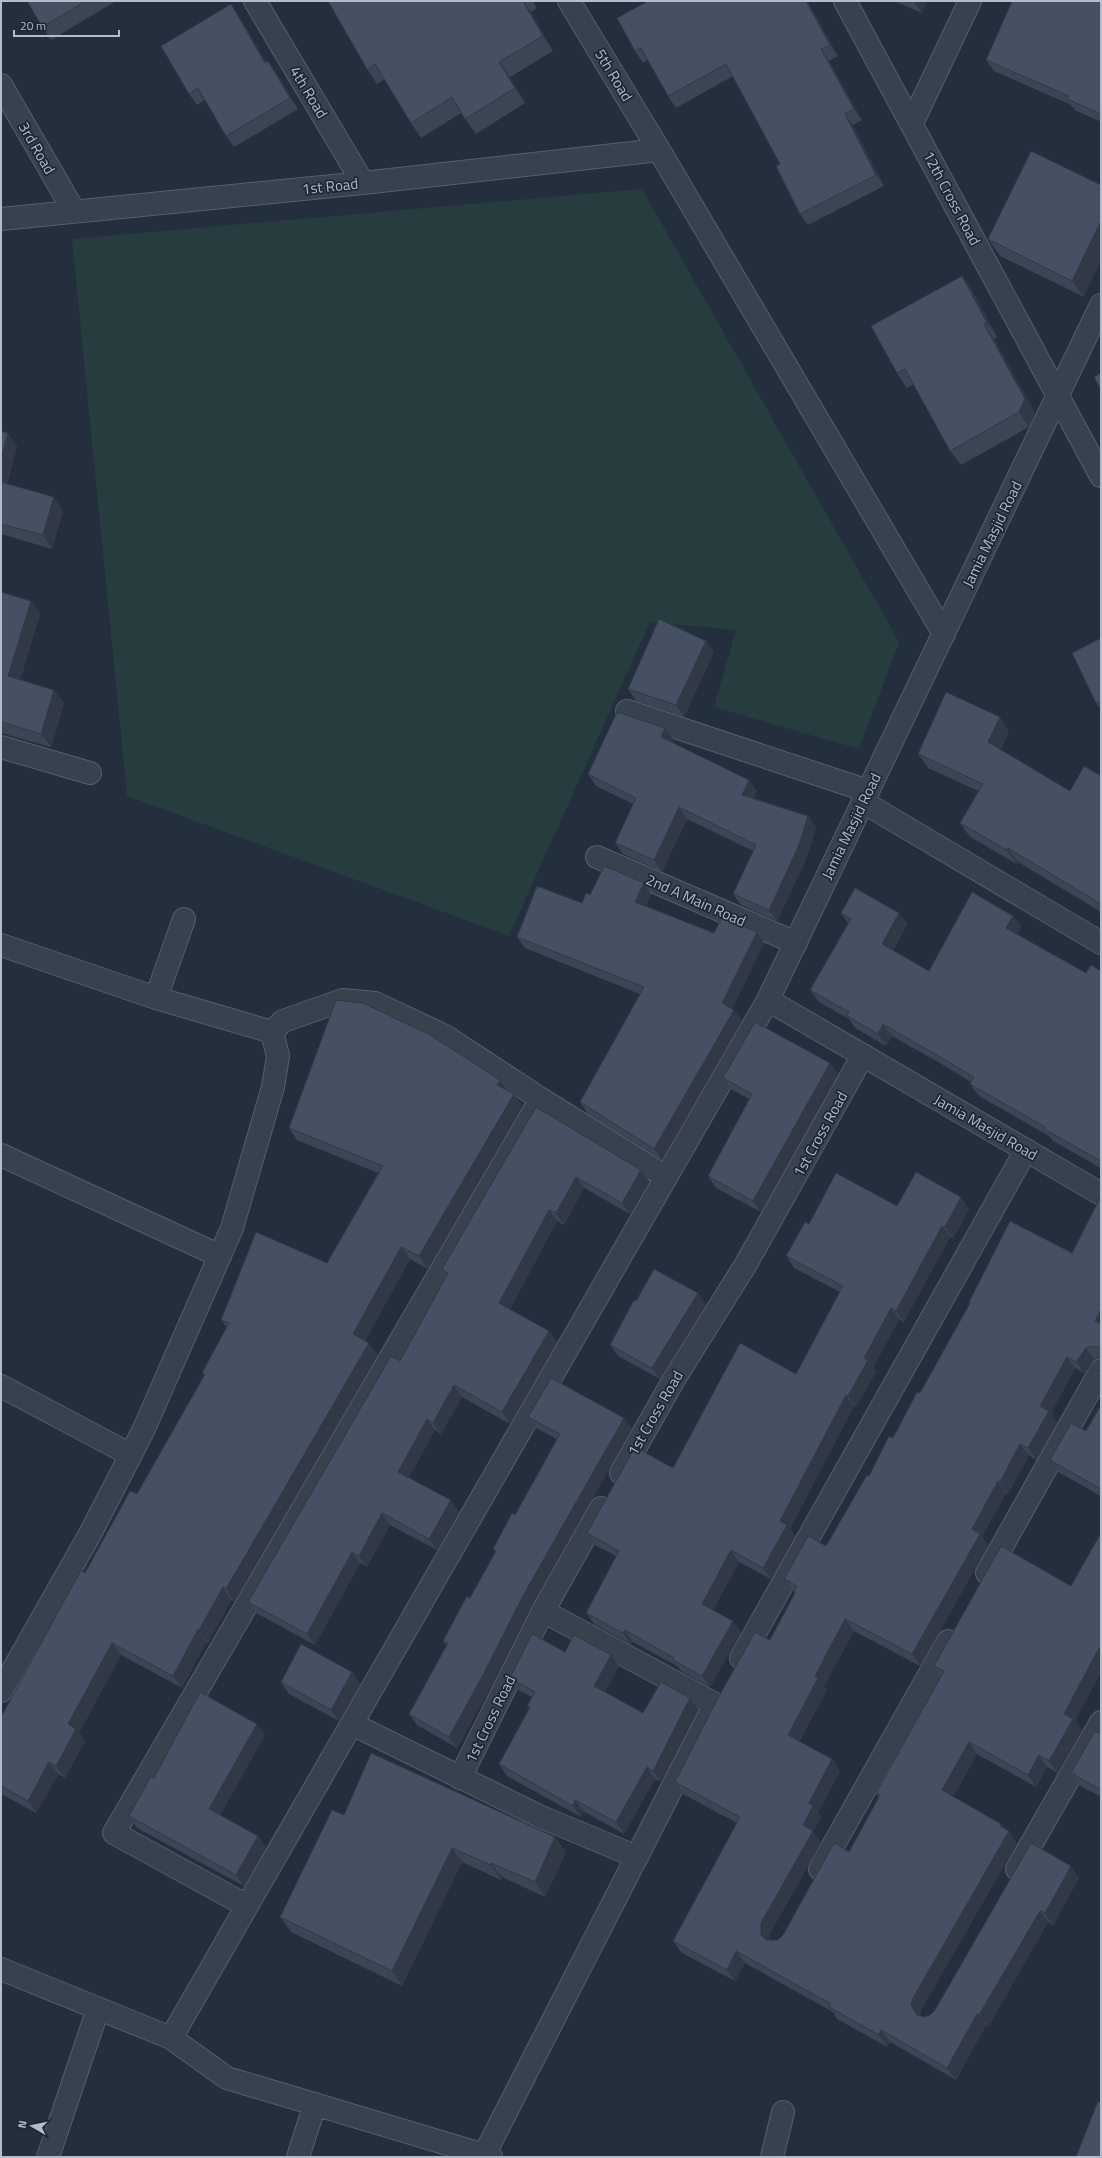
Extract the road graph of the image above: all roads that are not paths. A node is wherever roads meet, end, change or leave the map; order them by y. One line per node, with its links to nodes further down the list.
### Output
1 (255, 1): 8 (street, 4th Road)
2 (569, 1): 7 (street, 5th Road)
3 (846, 1): 6 (street, 12th Cross Road)
4 (970, 1): 6 (street)
5 (1, 85): 9 (street, 3rd Road)
6 (912, 123): 12 (street, 12th Cross Road)
7 (659, 150): 8 (street, 1st Road); 14 (street, 5th Road)
8 (363, 183): 9 (street, 1st Road)
9 (74, 211): 10 (street, 1st Road)
10 (1, 219)
11 (1101, 305): 12 (street, Jamia Masjid Road)
12 (1058, 394): 13 (street, 12th Cross Road); 14 (street, Jamia Masjid Road)
13 (1101, 476)
14 (944, 634): 18 (street, Jamia Masjid Road)
15 (628, 711): 18 (street)
16 (1, 747): 17 (street)
17 (90, 773)
18 (866, 796): 21 (street, Jamia Masjid Road); 22 (street)
19 (597, 857): 21 (street, 2nd A Main Road)
20 (184, 919): 24 (street)
21 (796, 943): 25 (street, Jamia Masjid Road)
22 (1101, 943)
23 (1, 945): 24 (street)
24 (156, 998): 26 (street)
25 (768, 1000): 27 (street, Jamia Masjid Road); 31 (street)
26 (272, 1032): 28 (street); 33 (street)
27 (864, 1055): 29 (street, Jamia Masjid Road); 38 (street, 1st Cross Road)
28 (541, 1099): 31 (street); 48 (street)
29 (1026, 1150): 32 (street, Jamia Masjid Road); 41 (street)
30 (1, 1154): 33 (street)
31 (666, 1177): 43 (street)
32 (1101, 1194)
33 (220, 1256): 36 (street)
34 (1101, 1370): 37 (street)
35 (1, 1386): 36 (street)
36 (131, 1454): 40 (street)
37 (976, 1593)
38 (543, 1611): 41 (street); 44 (street, 1st Cross Road)
39 (960, 1620): 46 (street)
40 (1, 1691)
41 (715, 1704): 45 (street)
42 (1101, 1722): 47 (street)
43 (352, 1724): 44 (street); 48 (street)
44 (460, 1778): 45 (street)
45 (637, 1857): 54 (street)
46 (811, 1885)
47 (1007, 1886)
48 (248, 1906): 51 (street)
49 (1, 1969): 50 (street)
50 (98, 2008): 51 (street); 55 (street)
51 (171, 2038): 52 (street)
52 (315, 2104): 54 (street); 56 (street)
53 (784, 2112): 57 (street)
54 (486, 2156)
55 (48, 2157)
56 (298, 2157)
57 (772, 2157)

